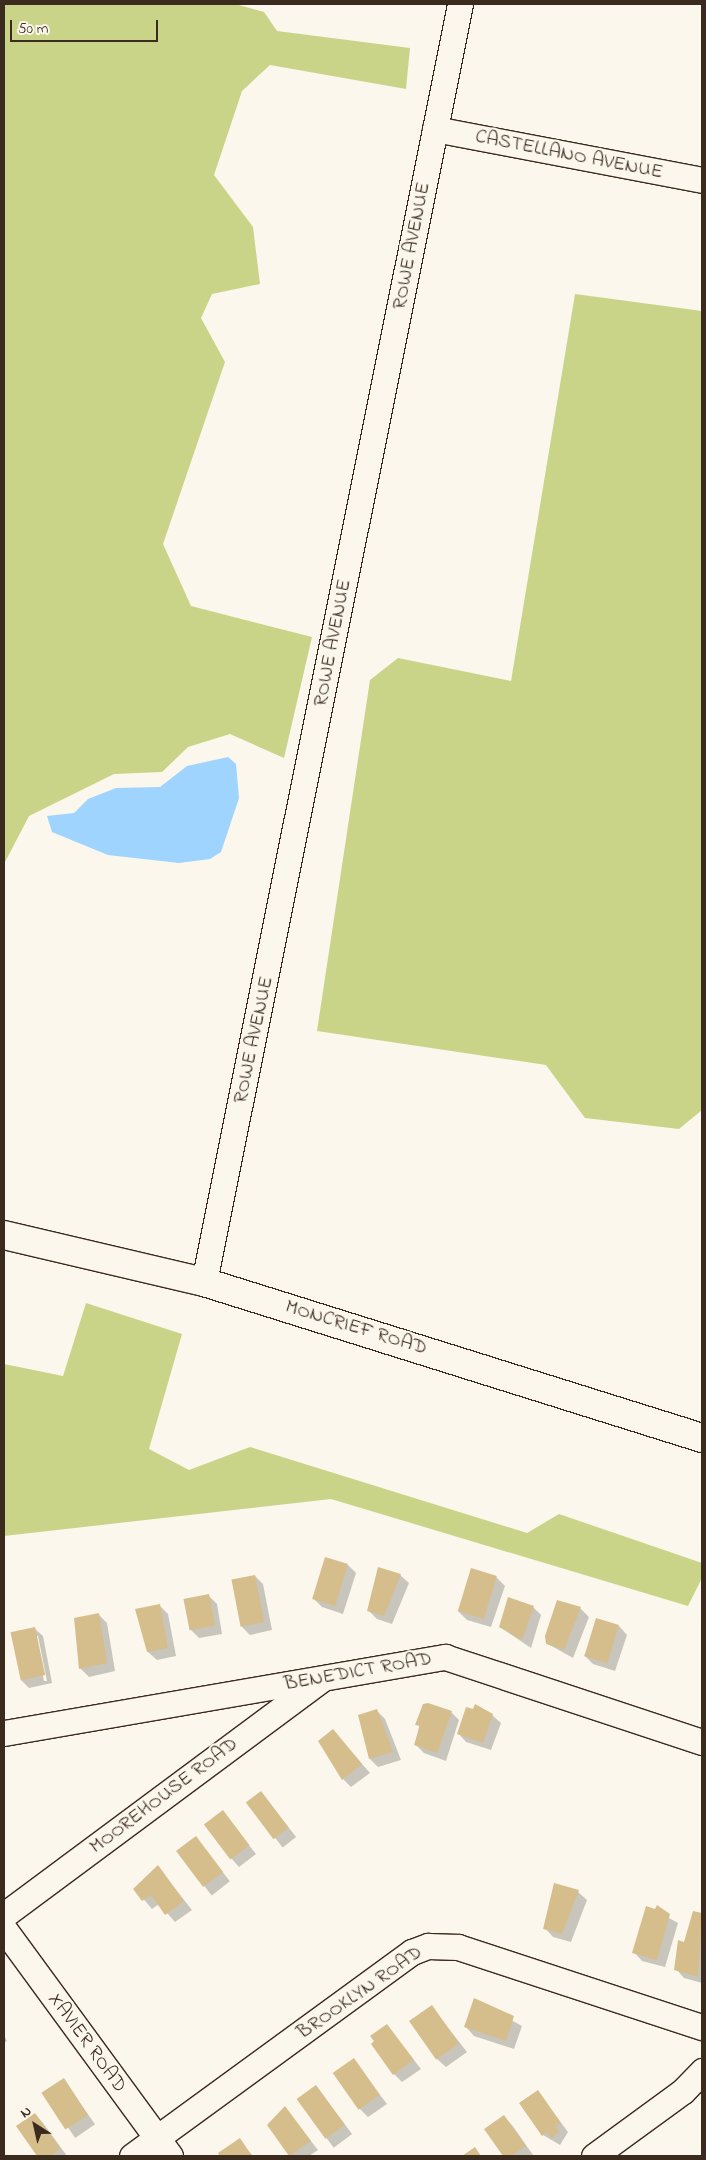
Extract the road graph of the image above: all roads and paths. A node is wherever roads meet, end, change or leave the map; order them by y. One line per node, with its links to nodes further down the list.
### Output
1 (460, 4): 2 (street, ROWE AVENUE)
2 (435, 129): 3 (street, CASTELLANO AVENUE); 5 (street, ROWE AVENUE)
3 (702, 180)
4 (4, 1235): 5 (main road, MONCRIEF ROAD)
5 (204, 1282): 6 (main road, MONCRIEF ROAD)
6 (702, 1438)
7 (324, 1677): 8 (street, BENEDICT ROAD); 9 (street, BENEDICT ROAD); 10 (street, MOOREHOUSE ROAD)
8 (4, 1733)
9 (702, 1742)
10 (4, 1915)
11 (4, 1929): 14 (street, XAVIER ROAD)
12 (702, 2027): 14 (street, BROOKLYN ROAD)
13 (702, 2071): 16 (street)
14 (164, 2147): 15 (street, BROOKLYN ROAD)
15 (132, 2156)
16 (594, 2156)

